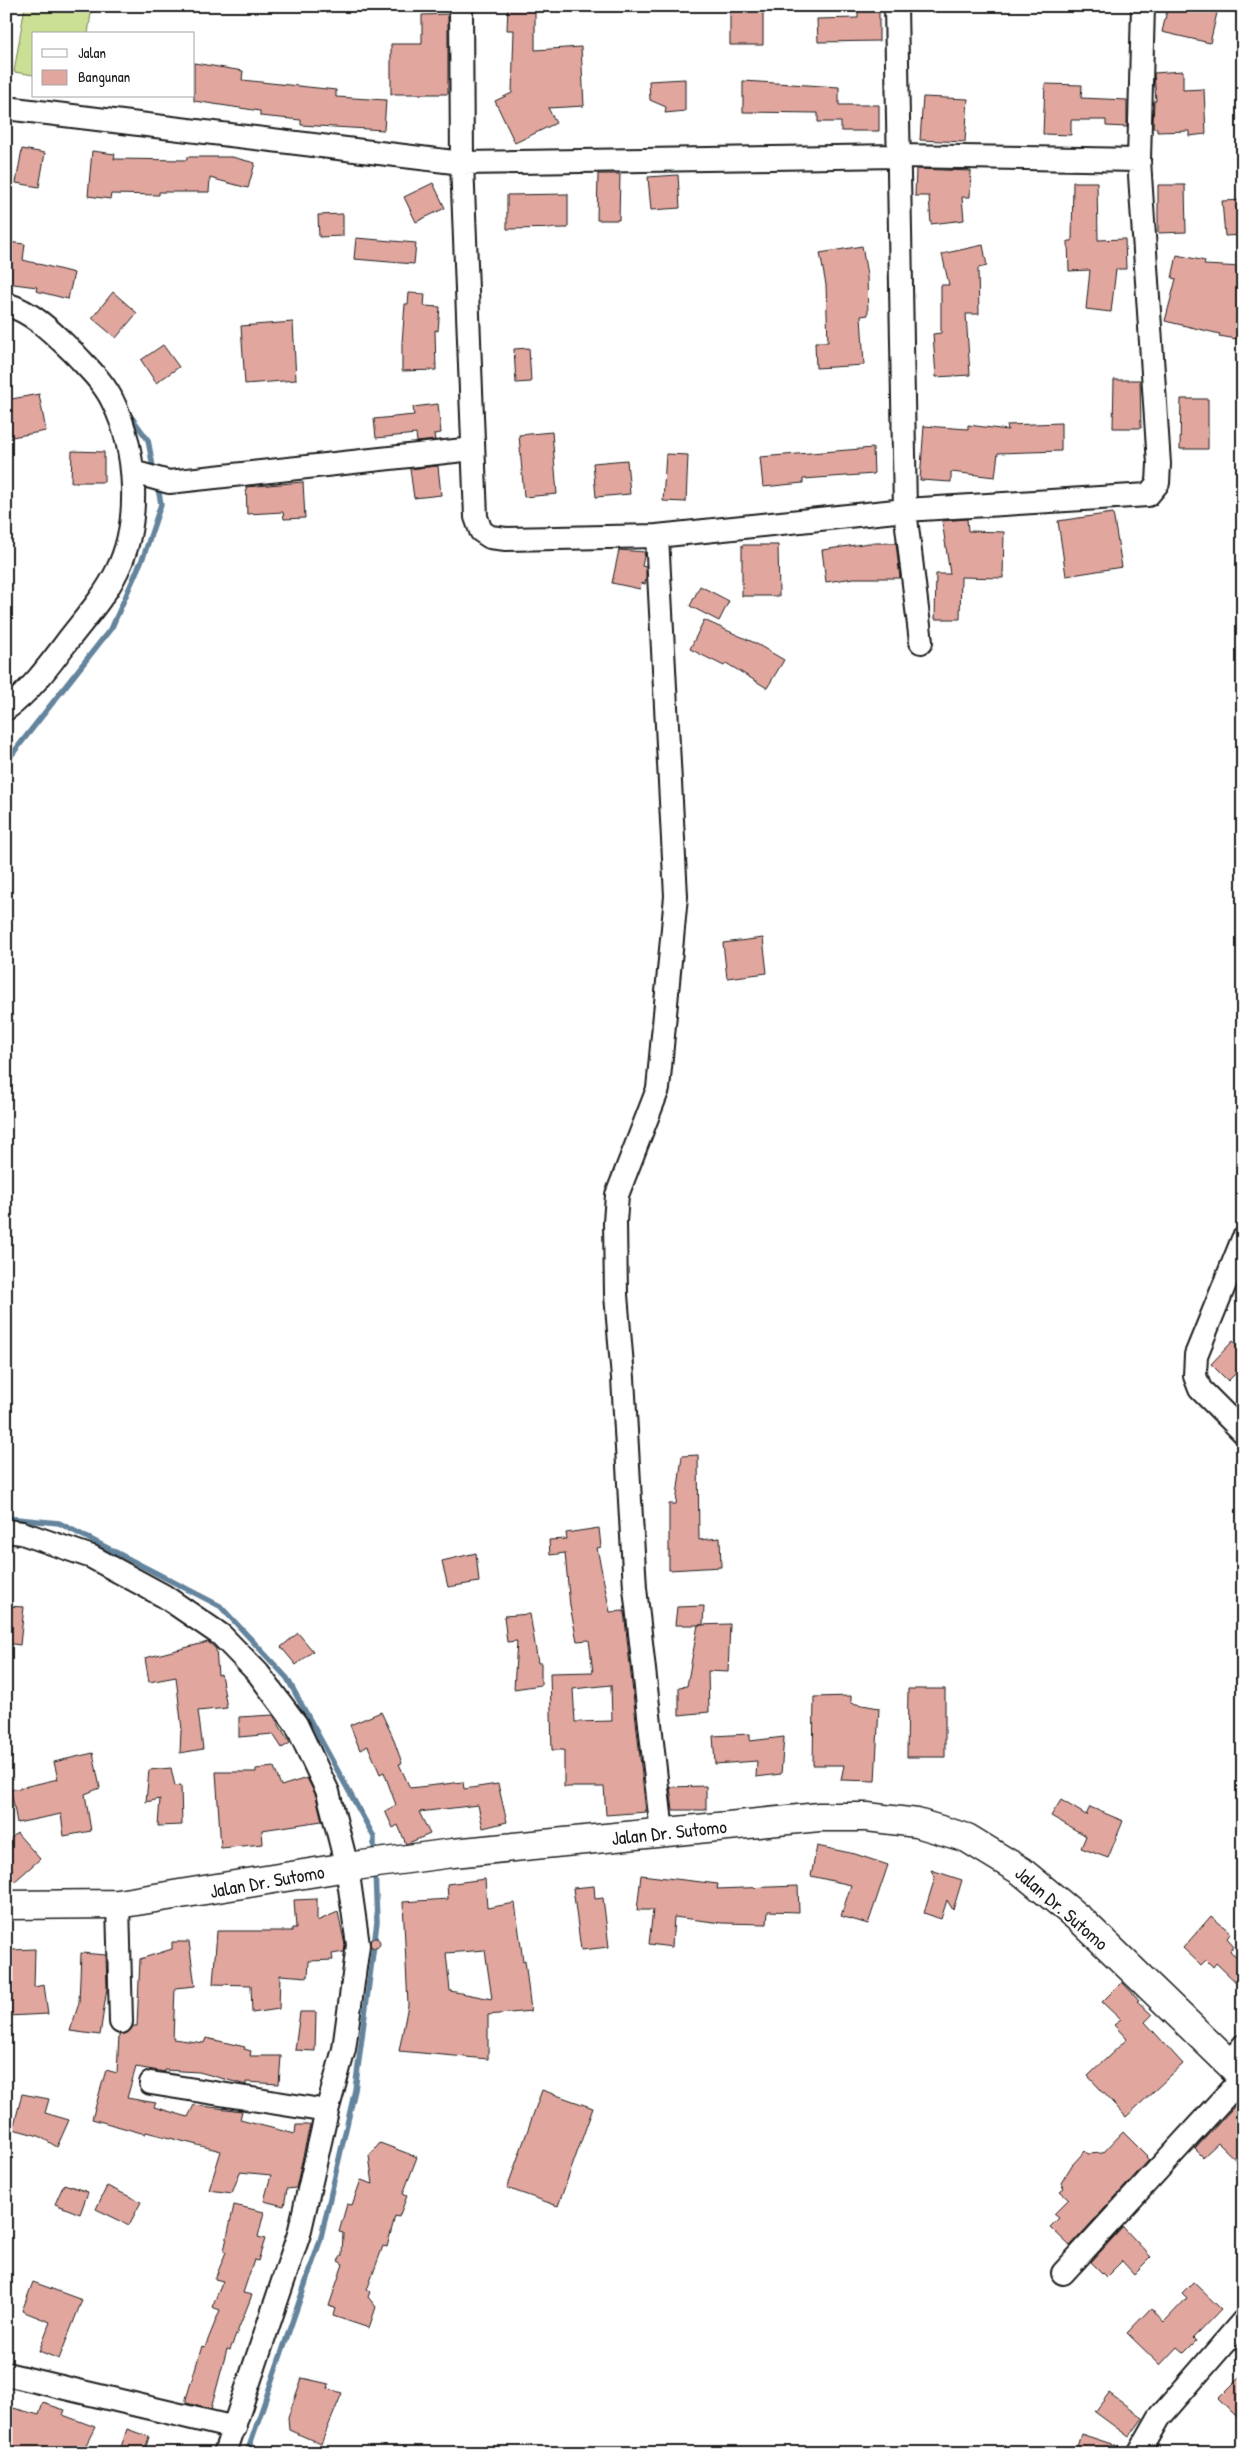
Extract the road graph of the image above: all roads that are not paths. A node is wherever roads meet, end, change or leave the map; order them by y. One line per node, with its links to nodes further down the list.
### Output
1 (461, 6): 7 (street)
2 (896, 6): 5 (street)
3 (1143, 6): 6 (street)
4 (6, 108): 7 (street)
5 (898, 156): 6 (street); 7 (street); 11 (street)
6 (1139, 160): 11 (street)
7 (462, 162): 9 (street)
8 (6, 304): 10 (street)
9 (474, 449): 10 (street); 12 (street)
10 (139, 474): 14 (street)
11 (905, 510): 12 (street); 13 (street)
12 (656, 536): 18 (street)
13 (921, 642)
14 (6, 709)
15 (1243, 1238): 16 (street)
16 (1243, 1432)
17 (6, 1531): 19 (street)
18 (662, 1833): 19 (street, Jalan Dr. Sutomo); 23 (street, Jalan Dr. Sutomo)
19 (348, 1867): 20 (street, Jalan Dr. Sutomo); 25 (street)
20 (118, 1904): 21 (street, Jalan Dr. Sutomo); 22 (street)
21 (6, 1906)
22 (121, 2022)
23 (1239, 2066): 26 (street)
24 (151, 2083): 25 (street)
25 (327, 2111): 29 (street)
26 (1063, 2273)
27 (1243, 2321): 31 (street)
28 (6, 2374): 29 (street)
29 (235, 2428): 30 (street)
30 (225, 2453)
31 (1139, 2453)

